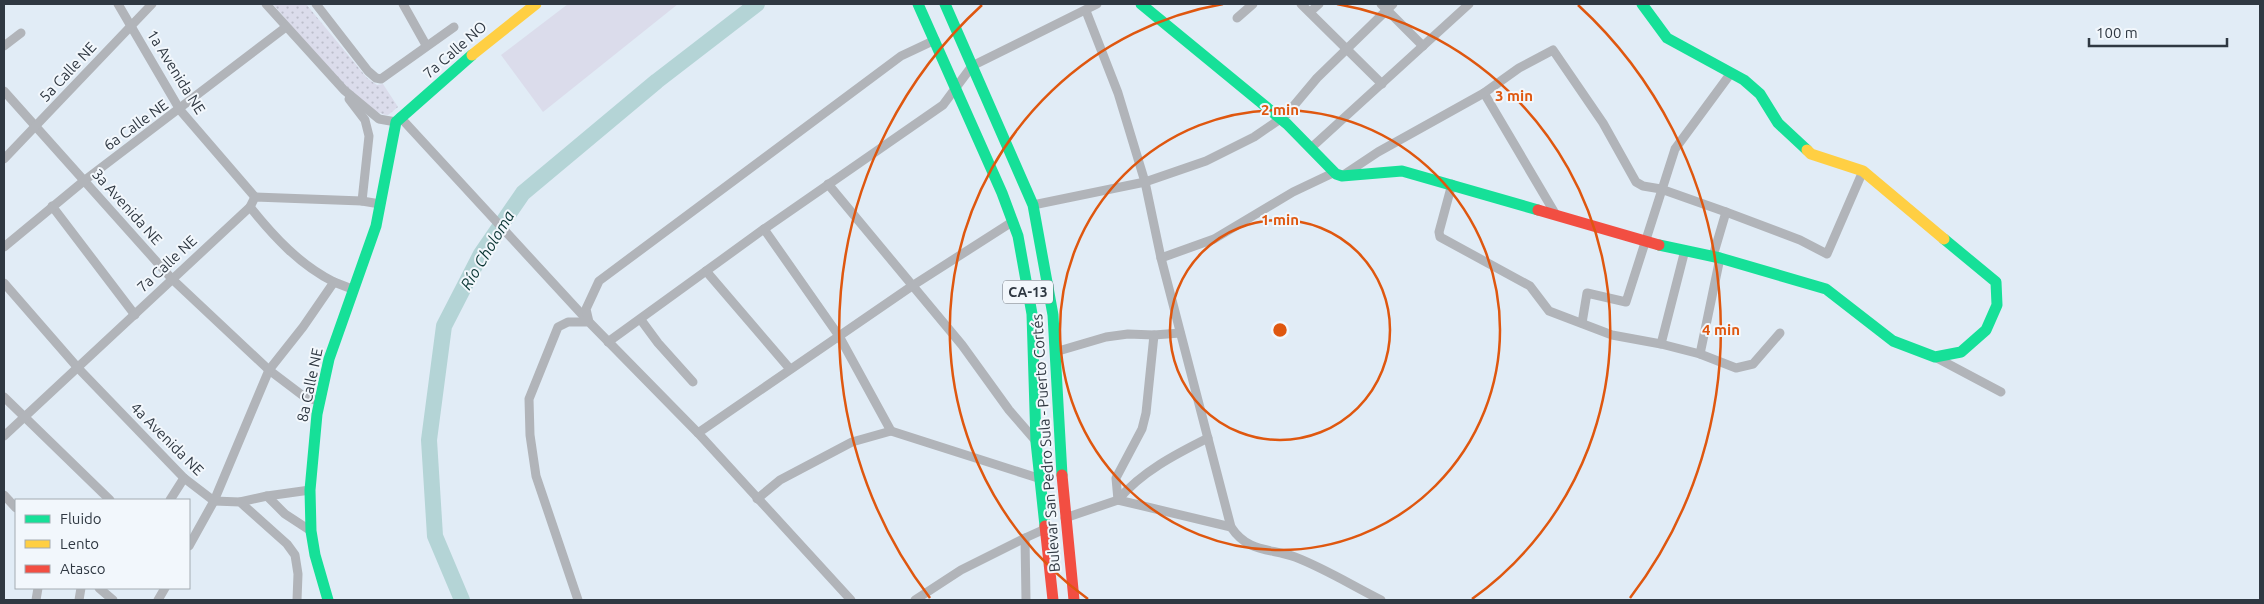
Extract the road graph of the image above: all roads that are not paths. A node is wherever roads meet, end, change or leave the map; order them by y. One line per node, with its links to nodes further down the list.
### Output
1 (118, 4): 20 (street, 1a Avenida NE)
2 (152, 4): 20 (street, 5a Calle NE)
3 (266, 4): 21 (street)
4 (316, 4): 25 (street)
5 (403, 4): 25 (street)
6 (536, 4): 38 (main road, 7a Calle NO)
7 (918, 4): 24 (main road, Bulevar San Pedro Sula - Puerto Cortés / CA-13)
8 (945, 4): 29 (main road, Bulevar San Pedro Sula - Puerto Cortés / CA-13)
9 (1097, 4): 17 (street)
10 (1141, 4): 37 (main road)
11 (1253, 4): 19 (street)
12 (1301, 4): 18 (street)
13 (1320, 4): 18 (street)
14 (1469, 4): 27 (street)
15 (1642, 4): 30 (main road)
16 (1387, 6): 27 (street); 28 (street)
17 (1086, 12): 29 (street); 45 (street)
18 (1310, 12): 28 (street)
19 (1237, 18)
20 (130, 26): 36 (street, 1a Avenida NE); 39 (street, 5a Calle NE)
21 (286, 27): 33 (street); 36 (street, 6a Calle NE)
22 (454, 27): 25 (street)
23 (21, 33): 26 (street)
24 (935, 40): 32 (main road, Bulevar San Pedro Sula - Puerto Cortés / CA-13); 72 (street)
25 (426, 45)
26 (4, 46)
27 (1423, 46): 31 (street)
28 (1346, 50): 31 (street); 37 (street)
29 (972, 66): 32 (street); 52 (main road, Bulevar San Pedro Sula - Puerto Cortés / CA-13)
30 (1731, 73): 42 (main road); 48 (street)
31 (1382, 84): 40 (street)
32 (956, 87): 46 (street); 57 (main road, Bulevar San Pedro Sula - Puerto Cortés / CA-13)
33 (344, 90): 38 (street); 50 (street)
34 (4, 91): 39 (street, 3a Avenida NE)
35 (1484, 93): 43 (street); 48 (street); 56 (street)
36 (180, 110): 44 (street, 6a Calle NE); 49 (street, 1a Avenida NE)
37 (1280, 118): 40 (main road); 45 (street)
38 (398, 119): 51 (main road); 72 (street)
39 (35, 127): 41 (street, 5a Calle NE); 44 (street, 3a Avenida NE)
40 (1312, 147): 43 (main road)
41 (4, 158)
42 (1863, 171): 55 (street); 82 (main road)
43 (1337, 175): 47 (main road); 63 (street)
44 (85, 180): 53 (street, 6a Calle NE); 65 (street, 3a Avenida NE)
45 (1145, 182): 52 (street); 63 (street)
46 (828, 184): 58 (street); 68 (street)
47 (1452, 184): 56 (main road); 73 (street)
48 (1661, 190): 55 (street); 59 (street)
49 (255, 197): 50 (street); 54 (street, 7a Calle NE)
50 (362, 201): 51 (street)
51 (380, 204): 69 (main road)
52 (1033, 205): 80 (main road, Bulevar San Pedro Sula - Puerto Cortés / CA-13)
53 (52, 206): 60 (street, 6a Calle NE); 70 (street)
54 (250, 207): 65 (street, 7a Calle NE); 66 (street)
55 (1726, 212): 62 (street)
56 (1556, 215): 59 (main road)
57 (1012, 222): 68 (street); 95 (main road, Bulevar San Pedro Sula - Puerto Cortés / CA-13)
58 (764, 229): 64 (street); 77 (street)
59 (1645, 242): 61 (main road); 73 (street)
60 (4, 247)
61 (1685, 250): 62 (main road); 79 (street)
62 (1716, 257): 81 (street); 82 (main road)
63 (1160, 258): 74 (street)
64 (706, 271): 71 (street); 84 (street)
65 (172, 279): 70 (street, 7a Calle NE); 85 (street, 3a Avenida NE)
66 (334, 282): 69 (street); 85 (street)
67 (4, 283): 83 (street, 4a Avenida NE)
68 (912, 286): 77 (street); 95 (street)
69 (352, 289): 89 (main road, 8a Calle NE)
70 (135, 315): 83 (street, 7a Calle NE)
71 (641, 320): 78 (street); 86 (street)
72 (589, 322): 78 (street); 118 (street)
73 (1582, 323): 79 (street)
74 (1180, 333): 76 (street); 94 (street)
75 (1780, 333): 81 (street)
76 (1154, 335): 80 (street); 104 (street)
77 (839, 336): 84 (street); 91 (street)
78 (608, 342): 92 (street)
79 (1661, 344): 81 (street)
80 (1055, 352): 108 (main road, Bulevar San Pedro Sula - Puerto Cortés / CA-13)
81 (1700, 354)
82 (1935, 357): 87 (street)
83 (78, 368): 90 (street, 7a Calle NE); 96 (street, 4a Avenida NE)
84 (790, 369): 92 (street)
85 (269, 370): 89 (street, 3a Avenida NE); 105 (street)
86 (693, 382)
87 (2001, 392)
88 (4, 397): 90 (street)
89 (320, 402): 98 (main road, 8a Calle NE)
90 (24, 417): 93 (street, 7a Calle NE); 101 (street)
91 (891, 431): 97 (street); 103 (street)
92 (698, 433): 103 (street)
93 (4, 436)
94 (1208, 438): 104 (street); 109 (street)
95 (1036, 442): 97 (main road, Bulevar San Pedro Sula - Puerto Cortés / CA-13)
96 (184, 478): 102 (street); 105 (street, 4a Avenida NE)
97 (1042, 479): 110 (main road, Bulevar San Pedro Sula - Puerto Cortés / CA-13)
98 (310, 490): 100 (street); 111 (main road, 8a Calle NE)
99 (4, 495): 107 (street)
100 (267, 496): 106 (street); 111 (street)
101 (109, 499)
102 (171, 499)
103 (757, 499): 119 (street)
104 (1118, 500): 108 (street); 109 (street)
105 (214, 501): 106 (street); 113 (street)
106 (240, 502): 116 (street)
107 (15, 507)
108 (1065, 518): 123 (main road, Bulevar San Pedro Sula - Puerto Cortés / CA-13)
109 (1231, 527): 124 (street)
110 (1045, 529): 112 (street); 122 (main road, Bulevar San Pedro Sula - Puerto Cortés / CA-13)
111 (311, 532): 117 (main road, 8a Calle NE)
112 (1025, 538): 120 (street); 121 (street)
113 (190, 544)
114 (100, 589): 115 (street)
115 (113, 600)
116 (297, 600)
117 (328, 600)
118 (578, 600)
119 (851, 600)
120 (915, 600)
121 (1026, 600)
122 (1054, 600)
123 (1074, 600)
124 (1381, 600)

